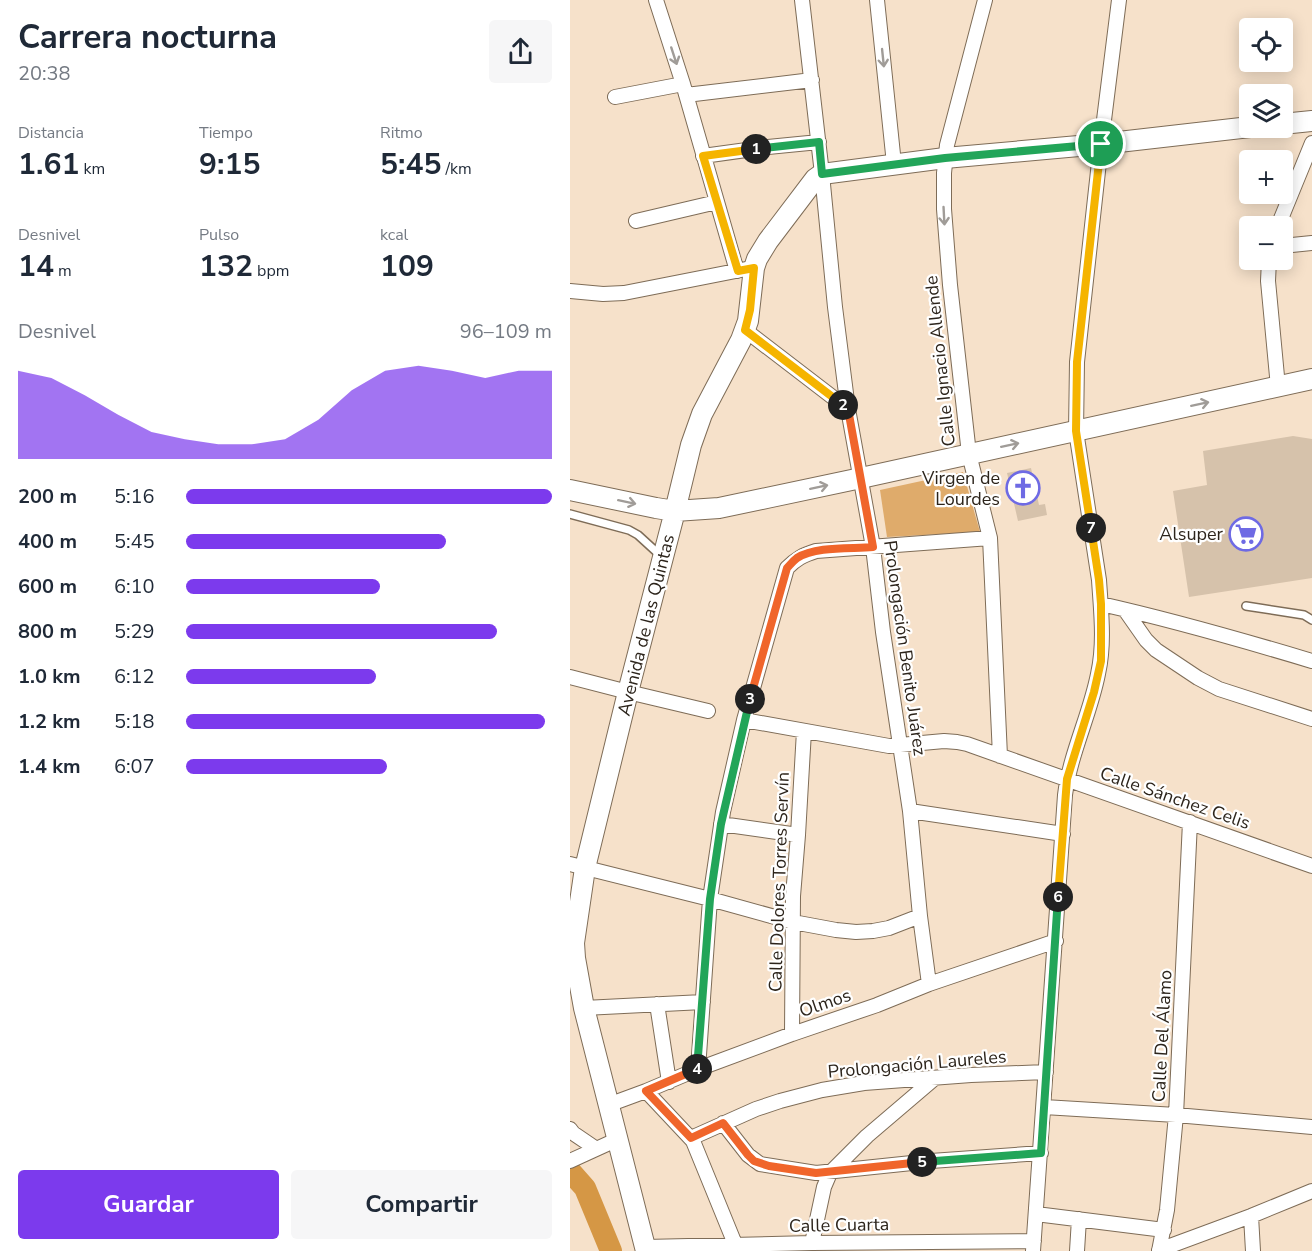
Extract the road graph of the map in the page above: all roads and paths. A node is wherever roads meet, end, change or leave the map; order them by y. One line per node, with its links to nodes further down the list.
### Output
1 (656, 0): 7 (street, one-way to 7)
2 (802, 0): 6 (street, Prolongación Benito Juárez)
3 (877, 0): 17 (street, one-way to 17)
4 (985, 0): 16 (street, Calle Ignacio Allende)
5 (1119, 0): 14 (street)
6 (812, 80): 7 (street); 12 (street, Prolongación Benito Juárez)
7 (685, 90): 8 (street); 15 (street)
8 (615, 97)
9 (1312, 121): 10 (street)
10 (1293, 123)
11 (1239, 128): 14 (street)
12 (819, 142): 15 (street); 18 (street, Prolongación Benito Juárez)
13 (1312, 143): 20 (street)
14 (1101, 144): 16 (street); 31 (street)
15 (703, 156): 19 (street)
16 (945, 158): 17 (street); 32 (street, Calle Ignacio Allende, one-way to 32)
17 (894, 164): 18 (street)
18 (822, 174): 24 (street, Avenida de las Quintas); 30 (street, Prolongación Benito Juárez)
19 (717, 202): 21 (street); 24 (street)
20 (1282, 216)
21 (636, 221)
22 (1312, 243): 23 (street)
23 (1293, 245)
24 (746, 269): 26 (street); 27 (street, Avenida de las Quintas)
25 (1269, 270): 29 (street)
26 (570, 291)
27 (745, 330): 30 (street); 35 (street, Avenida de las Quintas)
28 (1312, 380): 29 (street)
29 (1278, 387): 31 (street, one-way to 29)
30 (848, 409): 33 (street, Prolongación Benito Juárez)
31 (1076, 431): 32 (street, one-way to 31); 40 (street)
32 (969, 454): 33 (street); 37 (street, Calle Ignacio Allende)
33 (861, 478): 35 (street, one-way to 33); 38 (street, Prolongación Benito Juárez)
34 (570, 490): 35 (street, one-way to 35)
35 (675, 511): 39 (street, Avenida de las Quintas)
36 (570, 514): 39 (lane)
37 (990, 538): 38 (street); 52 (street, Calle Ignacio Allende)
38 (873, 547): 49 (street); 51 (street, Prolongación Benito Juárez)
39 (663, 558): 46 (street, Avenida de las Quintas)
40 (1101, 604): 42 (street); 53 (street)
41 (1246, 606): 43 (lane)
42 (1125, 610): 44 (street); 48 (street)
43 (1312, 620)
44 (1312, 661)
45 (570, 676): 46 (street)
46 (628, 692): 47 (street); 59 (street, Avenida de las Quintas)
47 (708, 711)
48 (1312, 719)
49 (744, 720): 50 (street, Calle Sánchez Celis); 56 (street)
50 (804, 731): 51 (street, Calle Sánchez Celis); 58 (street, Calle Dolores Torres Servín)
51 (901, 745): 52 (street, Calle Sánchez Celis); 54 (street, Prolongación Benito Juárez)
52 (1000, 756): 53 (street, Calle Sánchez Celis)
53 (1067, 779): 55 (street, Calle Sánchez Celis); 57 (street)
54 (910, 811): 57 (street); 62 (street, Prolongación Benito Juárez)
55 (1190, 822): 60 (street, Calle Sánchez Celis); 77 (street, Calle Del Álamo)
56 (721, 824): 58 (street); 61 (street)
57 (1063, 834): 64 (street)
58 (798, 835): 63 (street, Calle Dolores Torres Servín)
59 (578, 866): 61 (street); 68 (street, Avenida de las Quintas)
60 (1312, 866)
61 (710, 899): 63 (street); 66 (street)
62 (920, 916): 63 (street); 65 (street, Prolongación Benito Juárez)
63 (793, 922): 69 (street, Calle Dolores Torres Servín)
64 (1056, 941): 65 (street, Olmos); 71 (street)
65 (930, 984): 69 (street, Olmos)
66 (703, 1002): 67 (street); 70 (street)
67 (657, 1004): 68 (street); 73 (street)
68 (584, 1008): 75 (street, Avenida de las Quintas)
69 (792, 1034): 70 (street, Olmos)
70 (698, 1069): 73 (street, Olmos)
71 (1047, 1072): 72 (street, Prolongación Laureles); 76 (street)
72 (935, 1078): 78 (street, Prolongación Laureles); 86 (street)
73 (669, 1082): 74 (street, Olmos)
74 (646, 1091): 75 (street, Olmos); 81 (street)
75 (608, 1105): 82 (street, Avenida de las Quintas)
76 (1044, 1107): 77 (street); 84 (street)
77 (1176, 1115): 79 (street); 91 (street, Calle Del Álamo)
78 (723, 1123): 81 (street, Prolongación Laureles); 86 (street)
79 (1312, 1127)
80 (570, 1129): 83 (street)
81 (691, 1138): 93 (street)
82 (616, 1140): 83 (street); 95 (street, Avenida de las Quintas)
83 (592, 1150): 85 (street)
84 (1041, 1153): 86 (street); 88 (street)
85 (570, 1161)
86 (832, 1171): 92 (street)
87 (1312, 1191): 89 (street)
88 (1036, 1214): 90 (street); 94 (street)
89 (1251, 1216): 97 (street); 98 (street)
90 (1079, 1219): 91 (street); 96 (street)
91 (1164, 1230): 97 (street, Calle Del Álamo)
92 (812, 1243): 93 (street, Calle Cuarta); 94 (street, Calle Cuarta)
93 (735, 1244): 95 (street, Calle Cuarta)
94 (1034, 1246)
95 (645, 1249)
96 (1077, 1251)
97 (1159, 1251)
98 (1252, 1251)

